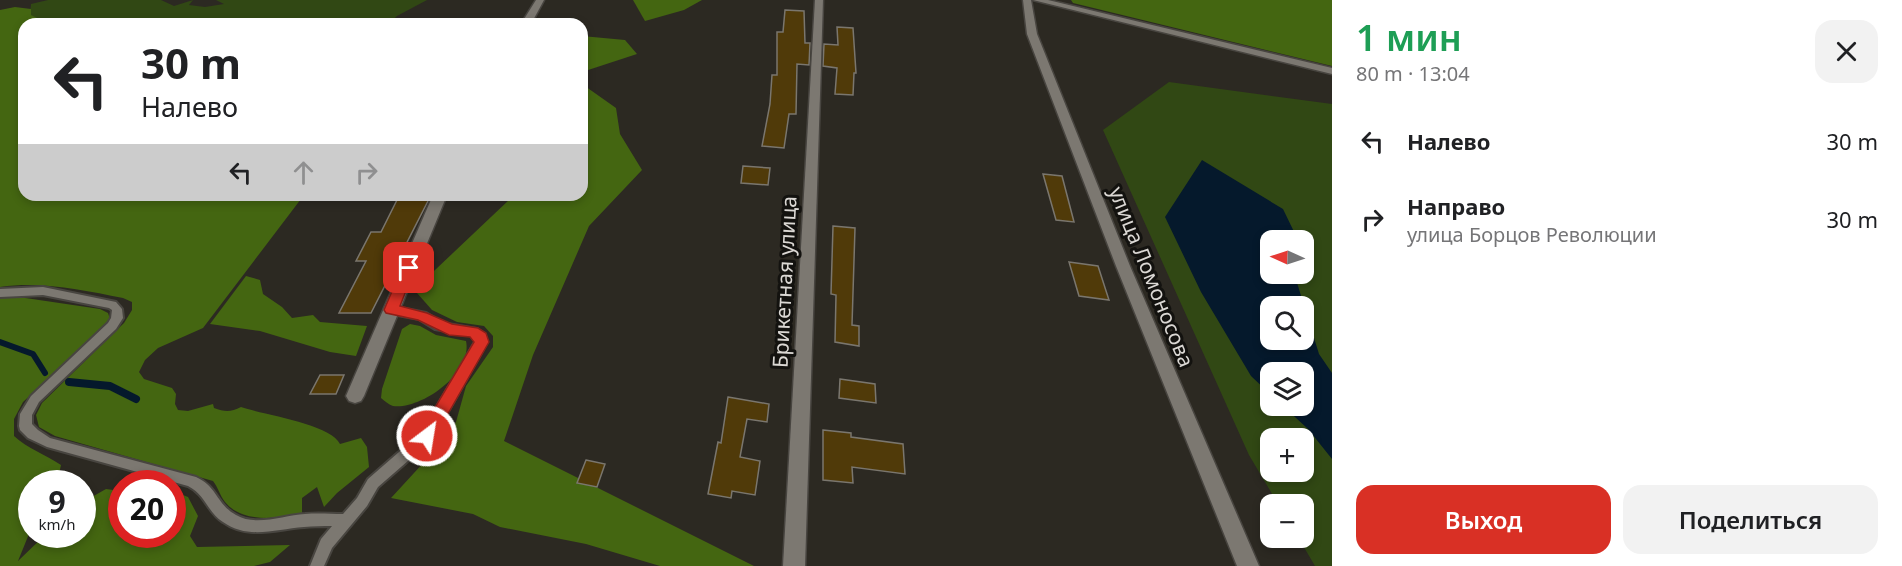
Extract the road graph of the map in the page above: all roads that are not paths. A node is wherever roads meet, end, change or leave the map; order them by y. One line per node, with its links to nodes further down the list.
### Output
1 (540, 0): 5 (street)
2 (819, 0): 13 (street, Брикетная улица)
3 (1027, 0): 14 (street, улица Ломоносова)
4 (1036, 0): 6 (street)
5 (530, 18)
6 (1332, 71)
7 (437, 201): 9 (street)
8 (0, 293): 11 (lane)
9 (391, 310): 10 (street); 11 (lane)
10 (355, 396)
11 (348, 520): 12 (lane)
12 (317, 566)
13 (794, 566)
14 (1248, 566)

